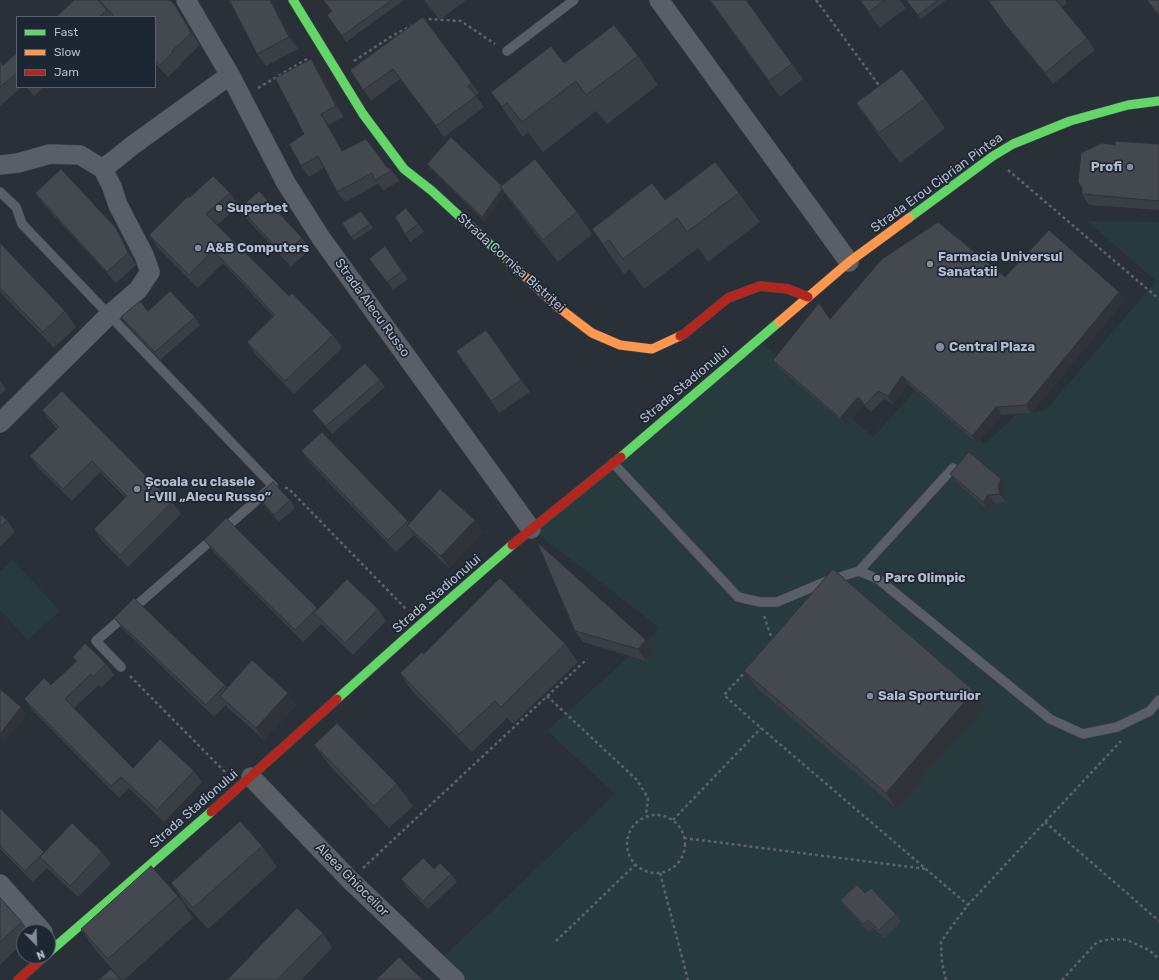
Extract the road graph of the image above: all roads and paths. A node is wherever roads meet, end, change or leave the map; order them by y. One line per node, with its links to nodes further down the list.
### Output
1 (186, 0): 11 (street, Strada Alecu Russo)
2 (293, 0): 8 (street, Strada Cornișa Bistriței)
3 (574, 0): 9 (lane)
4 (659, 0): 19 (street)
5 (816, 0): 12 (path)
6 (421, 22): 9 (path)
7 (414, 24): 10 (path)
8 (323, 49): 10 (street, Strada Cornișa Bistriței); 13 (path)
9 (507, 51)
10 (337, 72): 20 (street, Strada Cornișa Bistriței)
11 (230, 74): 13 (street, Strada Alecu Russo); 17 (street)
12 (882, 88)
13 (242, 98): 27 (street, Strada Alecu Russo)
14 (1159, 100): 15 (street, Strada Erou Ciprian Pintea)
15 (993, 156): 19 (street, Strada Erou Ciprian Pintea); 21 (path)
16 (0, 165): 17 (street)
17 (103, 169): 22 (street)
18 (0, 192): 22 (lane)
19 (849, 262): 20 (street, Strada Stadionului)
20 (808, 297): 24 (street, Strada Stadionului)
21 (1159, 299)
22 (109, 315): 23 (street); 26 (lane)
23 (0, 423)
24 (613, 463): 27 (street, Strada Stadionului); 29 (lane)
25 (953, 468): 28 (lane)
26 (273, 486): 30 (path); 34 (lane)
27 (531, 529): 30 (street, Strada Stadionului)
28 (859, 571): 29 (lane); 36 (lane)
29 (760, 602): 31 (path)
30 (421, 624): 39 (street, Strada Stadionului)
31 (773, 642)
32 (587, 659): 35 (path)
33 (751, 666): 37 (path)
34 (121, 667): 39 (path)
35 (547, 696): 40 (path); 47 (path)
36 (1159, 700)
37 (761, 728): 41 (path); 45 (path)
38 (1124, 738): 42 (path)
39 (245, 782): 47 (street, Aleea Ghioceilor); 53 (street, Strada Stadionului)
40 (646, 816): 41 (path); 44 (path)
41 (673, 820): 43 (path)
42 (1045, 822): 49 (path); 50 (path)
43 (684, 838): 45 (path); 46 (path)
44 (635, 865): 46 (path); 52 (path)
45 (926, 869): 49 (path)
46 (660, 873): 58 (path)
47 (350, 880): 57 (street, Aleea Ghioceilor)
48 (0, 884): 51 (street)
49 (968, 906): 59 (path)
50 (1159, 921)
51 (36, 924)
52 (556, 941)
53 (56, 942)
54 (1159, 959): 60 (path)
55 (34, 964): 56 (street, Strada Stadionului)
56 (18, 980)
57 (455, 980)
58 (688, 980)
59 (946, 980)
60 (1062, 980)

